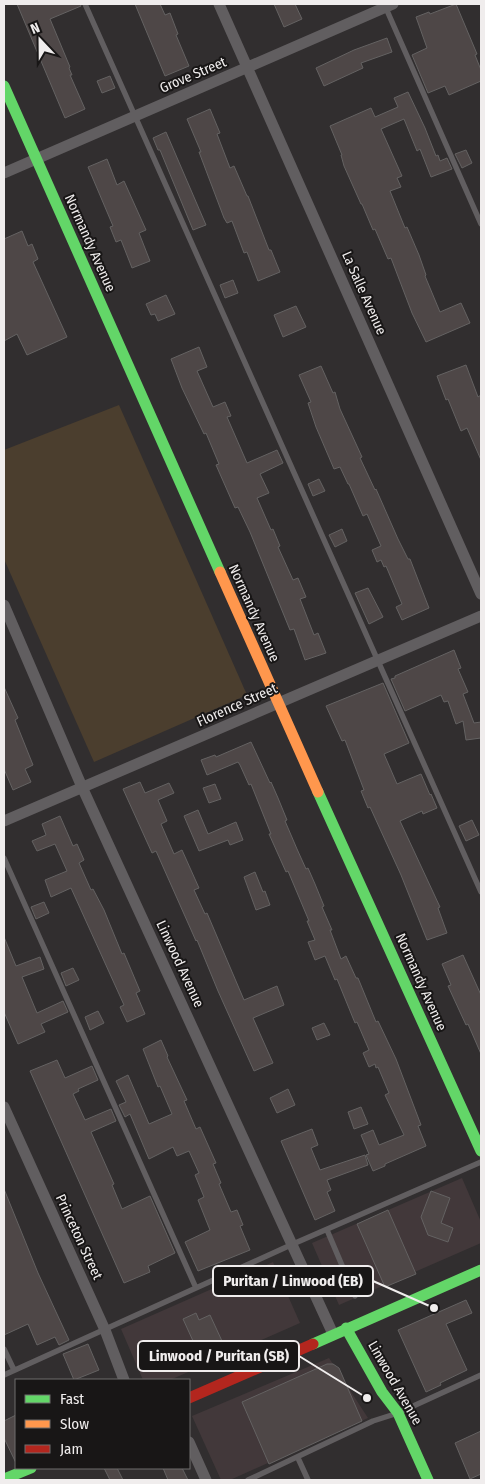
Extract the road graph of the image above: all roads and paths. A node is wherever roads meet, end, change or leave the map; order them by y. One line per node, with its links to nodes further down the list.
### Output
1 (85, 4): 6 (lane)
2 (219, 4): 4 (street, La Salle Avenue)
3 (388, 5): 4 (street, Grove Street); 9 (lane)
4 (248, 68): 6 (street, Grove Street); 10 (street, La Salle Avenue)
5 (4, 86): 7 (street, Normandy Avenue)
6 (135, 116): 7 (street, Grove Street); 13 (lane)
7 (36, 158): 8 (street, Grove Street); 14 (street, Normandy Avenue)
8 (4, 173)
9 (481, 224)
10 (481, 594)
11 (4, 605): 15 (street, Linwood Avenue)
12 (481, 616): 13 (street, Florence Street)
13 (379, 661): 14 (street, Florence Street); 18 (lane)
14 (278, 703): 15 (street, Florence Street); 20 (street, Normandy Avenue)
15 (82, 788): 16 (street, Florence Street); 23 (street, Linwood Avenue)
16 (4, 821)
17 (4, 858): 26 (lane)
18 (481, 892)
19 (4, 1107): 30 (street, Princeton Street)
20 (481, 1151)
21 (481, 1162): 22 (lane)
22 (327, 1230): 23 (lane); 25 (lane)
23 (293, 1244): 26 (lane); 27 (street, Linwood Avenue)
24 (481, 1270): 29 (street)
25 (349, 1280): 27 (lane); 28 (lane)
26 (196, 1288): 30 (lane)
27 (316, 1295): 31 (street, Linwood Avenue)
28 (356, 1296)
29 (346, 1328): 31 (street); 38 (street, Linwood Avenue)
30 (106, 1330): 33 (lane); 36 (street, Princeton Street)
31 (333, 1334): 37 (street)
32 (4, 1349): 33 (lane)
33 (14, 1370): 34 (lane)
34 (4, 1375)
35 (481, 1375): 38 (lane)
36 (124, 1379)
37 (190, 1398)
38 (398, 1412): 40 (lane); 46 (street, Linwood Avenue)
39 (190, 1444): 43 (street)
40 (298, 1458): 44 (lane); 45 (lane)
41 (28, 1469): 42 (street)
42 (8, 1479)
43 (206, 1480)
44 (248, 1480)
45 (308, 1480)
46 (428, 1480)

